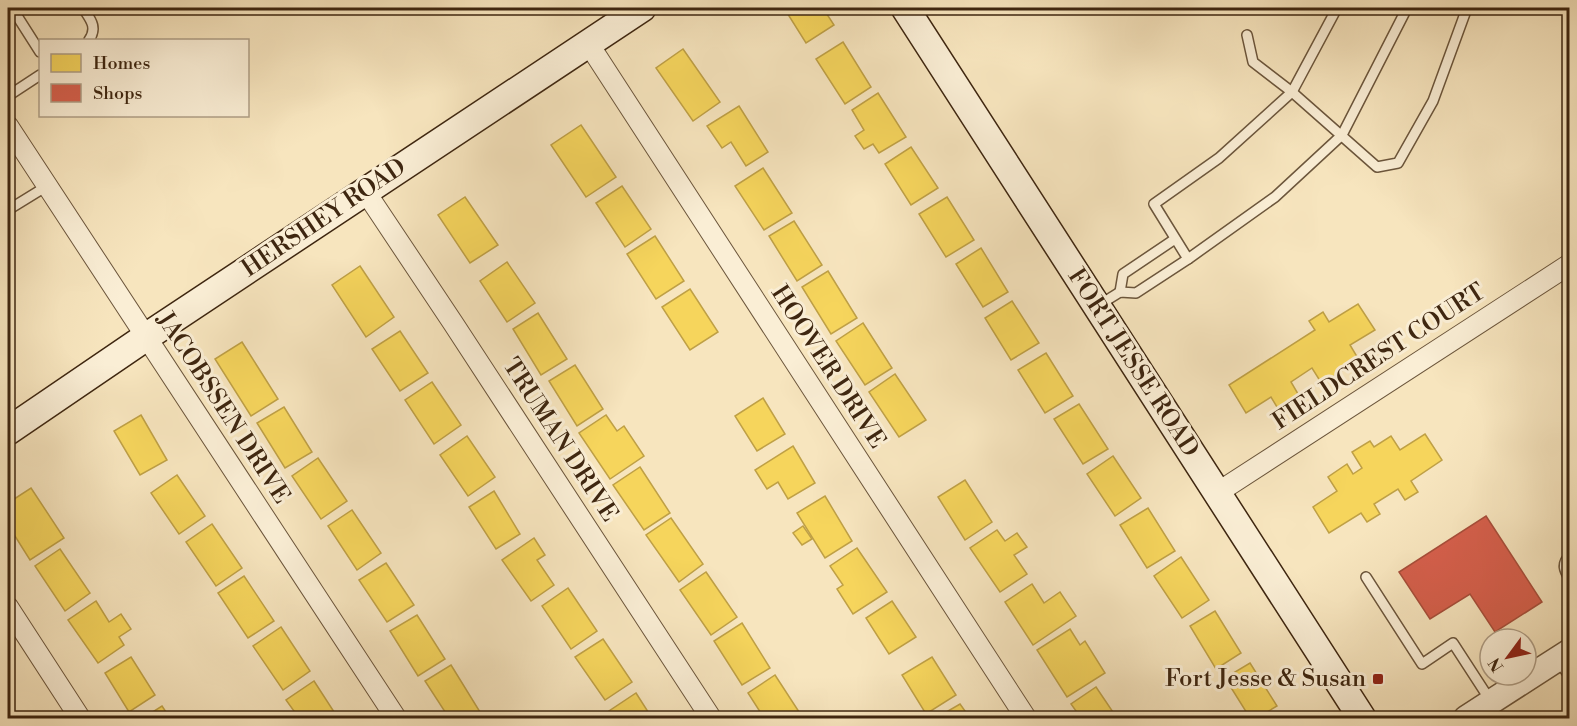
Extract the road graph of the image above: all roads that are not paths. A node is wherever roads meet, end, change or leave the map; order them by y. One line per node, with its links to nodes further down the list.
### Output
1 (12, 8): 11 (lane)
2 (82, 8): 9 (lane)
3 (642, 8): 10 (main road, HERSHEY ROAD)
4 (905, 8): 24 (main road, FORT JESSE ROAD)
5 (1337, 8): 13 (lane)
6 (1407, 8): 16 (lane)
7 (1467, 8): 16 (lane)
8 (1247, 35): 13 (lane)
9 (90, 39)
10 (588, 43): 18 (main road, HERSHEY ROAD); 37 (street, HOOVER DRIVE)
11 (39, 50)
12 (39, 76): 14 (lane)
13 (1292, 92): 16 (lane); 20 (lane)
14 (8, 96)
15 (8, 126): 17 (street, JACOBSSEN DRIVE)
16 (1342, 135): 21 (lane)
17 (46, 186): 19 (lane); 25 (street, JACOBSSEN DRIVE)
18 (365, 191): 25 (main road, HERSHEY ROAD); 36 (street, TRUMAN DRIVE)
19 (8, 210)
20 (1175, 239): 21 (lane); 23 (lane)
21 (1188, 259): 23 (lane)
22 (1569, 264): 27 (street, FIELDCREST COURT)
23 (1120, 292): 24 (lane)
24 (1097, 306): 27 (main road, FORT JESSE ROAD)
25 (146, 337): 26 (main road, HERSHEY ROAD); 35 (street, JACOBSSEN DRIVE)
26 (8, 431)
27 (1216, 493): 38 (main road, FORT JESSE ROAD)
28 (1569, 555): 30 (lane)
29 (1366, 577): 33 (lane)
30 (1569, 580)
31 (8, 607): 34 (street)
32 (1565, 662): 33 (street)
33 (1492, 702): 39 (street)
34 (80, 718)
35 (396, 718)
36 (711, 718)
37 (1026, 718)
38 (1362, 718)
39 (1466, 718)

